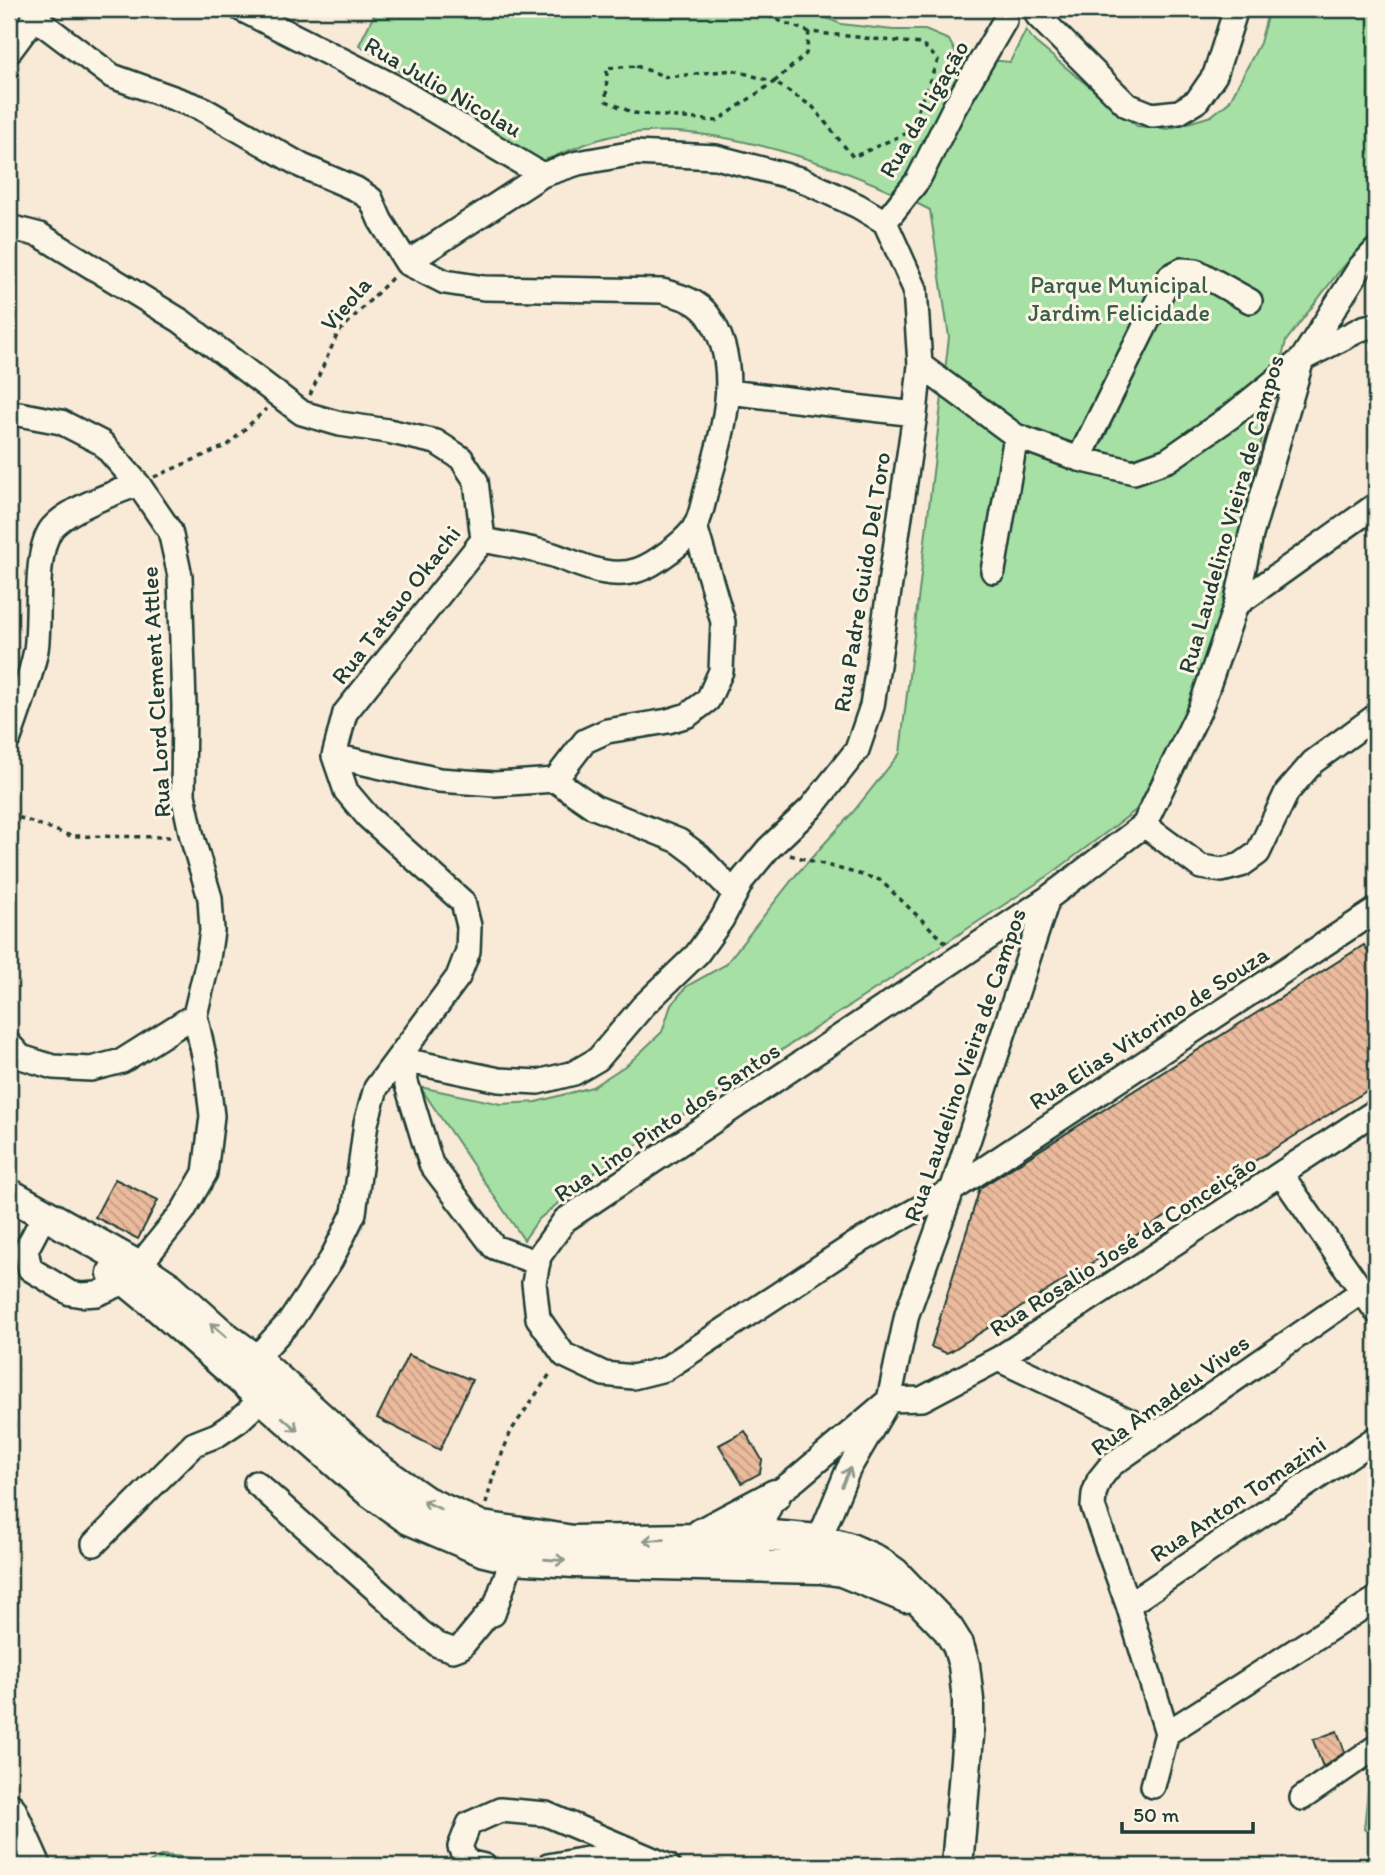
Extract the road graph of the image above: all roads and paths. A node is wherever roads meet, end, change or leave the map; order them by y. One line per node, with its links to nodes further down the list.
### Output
1 (241, 9): 10 (street, Rua Julio Nicolau)
2 (749, 9): 7 (path)
3 (1236, 9): 4 (street)
4 (1040, 12): 6 (street)
5 (38, 13): 8 (street); 14 (street)
6 (1000, 14): 11 (street, Rua da Ligação)
7 (809, 32): 9 (path); 9 (path)
8 (9, 52)
9 (774, 82): 9 (path)
10 (542, 175): 11 (street); 14 (street)
11 (885, 222): 18 (street, Rua Padre Guido Del Toro)
12 (9, 227): 20 (street, Rua Tatsuo Okachi)
13 (1376, 250): 17 (street, Rua Laudelino Vieira de Campos)
14 (407, 263): 19 (street); 21 (path, Vieola)
15 (1250, 301): 25 (street)
16 (1376, 325): 17 (street)
17 (1302, 359): 25 (street); 31 (street, Rua Laudelino Vieira de Campos)
18 (920, 365): 22 (street, Rua Padre Guido Del Toro); 24 (street)
19 (728, 393): 22 (street); 28 (street)
20 (280, 395): 21 (street, Rua Tatsuo Okachi); 26 (path)
21 (303, 412): 29 (street, Rua Tatsuo Okachi)
22 (915, 414): 39 (street, Rua Padre Guido Del Toro)
23 (9, 415): 26 (street, Rua Lord Clement Attlee)
24 (1016, 436): 25 (street); 30 (street)
25 (1079, 459)
26 (138, 484): 33 (street); 38 (street, Rua Lord Clement Attlee)
27 (1376, 505): 31 (street)
28 (695, 526): 29 (street); 35 (street)
29 (483, 540): 34 (street, Rua Tatsuo Okachi)
30 (993, 571)
31 (1236, 605): 37 (street, Rua Laudelino Vieira de Campos)
32 (1376, 716): 37 (street)
33 (9, 738)
34 (334, 756): 35 (street); 46 (street)
35 (555, 780): 40 (street)
36 (9, 814): 38 (path)
37 (1144, 825): 41 (street, Rua Laudelino Vieira de Campos)
38 (192, 837): 44 (street, Rua Lord Clement Attlee)
39 (768, 849): 40 (street, Rua Padre Guido Del Toro); 43 (path)
40 (735, 894): 46 (street, Rua Padre Guido Del Toro)
41 (1048, 898): 43 (street, Rua Lino Pinto dos Santos); 49 (street, Rua Laudelino Vieira de Campos)
42 (1374, 917): 49 (street, Rua Elias Vitorino de Souza)
43 (960, 956): 53 (street, Rua Lino Pinto dos Santos)
44 (195, 1015): 45 (street); 54 (street, Rua Lord Clement Attlee)
45 (9, 1044)
46 (399, 1059): 53 (street); 59 (street)
47 (1376, 1111): 48 (street, Rua Rosalio José da Conceição)
48 (1281, 1174): 55 (street); 58 (street, Rua Rosalio José da Conceição)
49 (951, 1191): 57 (street, Rua Lino Pinto dos Santos); 61 (street, Rua Laudelino Vieira de Campos)
50 (9, 1194): 52 (main road)
51 (9, 1216): 52 (main road)
52 (40, 1222): 54 (main road); 54 (street)
53 (538, 1263): 57 (street, Rua Lino Pinto dos Santos)
54 (133, 1274): 59 (main road)
55 (1364, 1290): 56 (street); 62 (street, Rua Amadeu Vives)
56 (1376, 1311)
57 (564, 1355): 66 (path)
58 (998, 1359): 61 (street, Rua Rosalio José da Conceição); 62 (street)
59 (247, 1368): 60 (main road); 66 (main road, one-way to 59)
60 (262, 1399): 70 (street); 71 (main road, one-way to 71)
61 (889, 1400): 65 (street); 69 (street, one-way to 61)
62 (1155, 1433): 75 (street, Rua Amadeu Vives)
63 (1376, 1438): 75 (street, Rua Anton Tomazini)
64 (256, 1483): 71 (street)
65 (775, 1494): 67 (street); 68 (main road)
66 (482, 1527): 71 (main road)
67 (760, 1535): 68 (main road); 69 (main road); 72 (street)
68 (692, 1539): 71 (main road, one-way to 71)
69 (820, 1540): 73 (street); 76 (main road)
70 (94, 1544)
71 (516, 1546): 72 (main road, one-way to 72)
72 (757, 1567): 73 (main road)
73 (800, 1568): 76 (main road)
74 (1376, 1599): 77 (street)
75 (1128, 1605): 77 (street, Rua Amadeu Vives)
76 (927, 1606): 87 (main road)
77 (1167, 1733): 79 (street)
78 (1376, 1747): 80 (street)
79 (1153, 1786)
80 (1302, 1798)
81 (9, 1810): 83 (highway)
82 (632, 1851): 84 (street); 85 (street); 86 (street)
83 (34, 1866)
84 (484, 1866)
85 (548, 1866)
86 (668, 1866)
87 (957, 1866)

